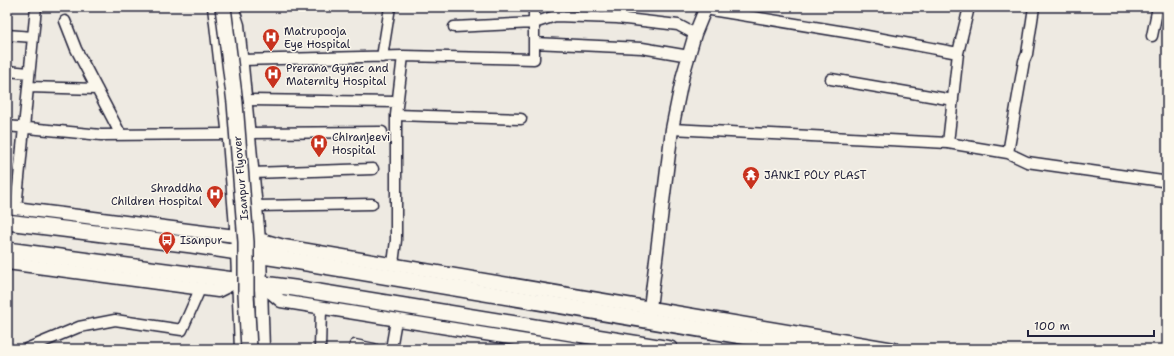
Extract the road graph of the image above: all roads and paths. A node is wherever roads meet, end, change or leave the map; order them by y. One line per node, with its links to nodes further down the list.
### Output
1 (36, 7): 18 (street)
2 (214, 7): 40 (street)
3 (223, 7): 71 (main road, Isanpur Flyover, bridge)
4 (229, 7): 72 (main road, Isanpur Flyover)
5 (232, 7): 24 (street)
6 (390, 7): 23 (street)
7 (534, 7): 13 (street)
8 (969, 7): 20 (street)
9 (1034, 7): 43 (street)
10 (1158, 7): 17 (street)
11 (705, 8): 15 (street); 20 (street)
12 (65, 21): 29 (street)
13 (534, 23): 14 (street); 15 (street); 19 (street)
14 (454, 27)
15 (695, 34): 22 (street)
16 (7, 35): 18 (street)
17 (1152, 36)
18 (33, 37): 26 (street)
19 (534, 43): 21 (street); 22 (street)
20 (958, 53): 31 (street)
21 (403, 56): 23 (street); 32 (street)
22 (689, 56): 37 (street)
23 (382, 57): 24 (street)
24 (242, 60): 30 (street)
25 (7, 71): 26 (street)
26 (29, 73): 28 (street)
27 (831, 79): 31 (street)
28 (28, 87): 29 (street); 36 (street)
29 (96, 89): 41 (street)
30 (246, 100): 32 (street); 39 (street)
31 (953, 100): 42 (street)
32 (397, 102): 33 (street)
33 (396, 115): 34 (street); 58 (street)
34 (521, 119)
35 (7, 126): 36 (street)
36 (24, 127): 41 (street); 49 (street)
37 (672, 129): 42 (street); 63 (street)
38 (382, 132): 39 (street)
39 (249, 133): 45 (street)
40 (228, 134): 41 (street); 51 (street)
41 (120, 135)
42 (948, 143): 43 (street)
43 (1008, 153): 46 (street)
44 (373, 169): 45 (street)
45 (252, 173): 48 (street)
46 (1162, 181)
47 (372, 204): 48 (street)
48 (256, 206): 52 (street)
49 (11, 208): 51 (street)
50 (7, 222): 55 (main road)
51 (236, 237): 52 (street); 55 (street)
52 (259, 239): 53 (street); 56 (street)
53 (284, 246): 56 (street); 58 (street)
54 (7, 250): 59 (main road)
55 (237, 252): 56 (main road); 59 (street)
56 (260, 255): 61 (street); 63 (main road)
57 (7, 263): 60 (street)
58 (393, 264): 63 (street)
59 (238, 288): 60 (street); 61 (main road); 70 (street)
60 (200, 289): 69 (street)
61 (261, 291): 62 (street); 65 (main road); 73 (street)
62 (321, 308): 64 (street); 74 (street)
63 (649, 314): 77 (main road); 78 (street)
64 (396, 320): 67 (street); 76 (street)
65 (570, 333): 67 (street); 68 (main road)
66 (355, 345): 75 (street)
67 (573, 348)
68 (664, 348)
69 (26, 349)
70 (241, 349)
71 (249, 349)
72 (254, 349)
73 (263, 349)
74 (320, 349)
75 (374, 349)
76 (391, 349)
77 (818, 349)
78 (894, 349)

